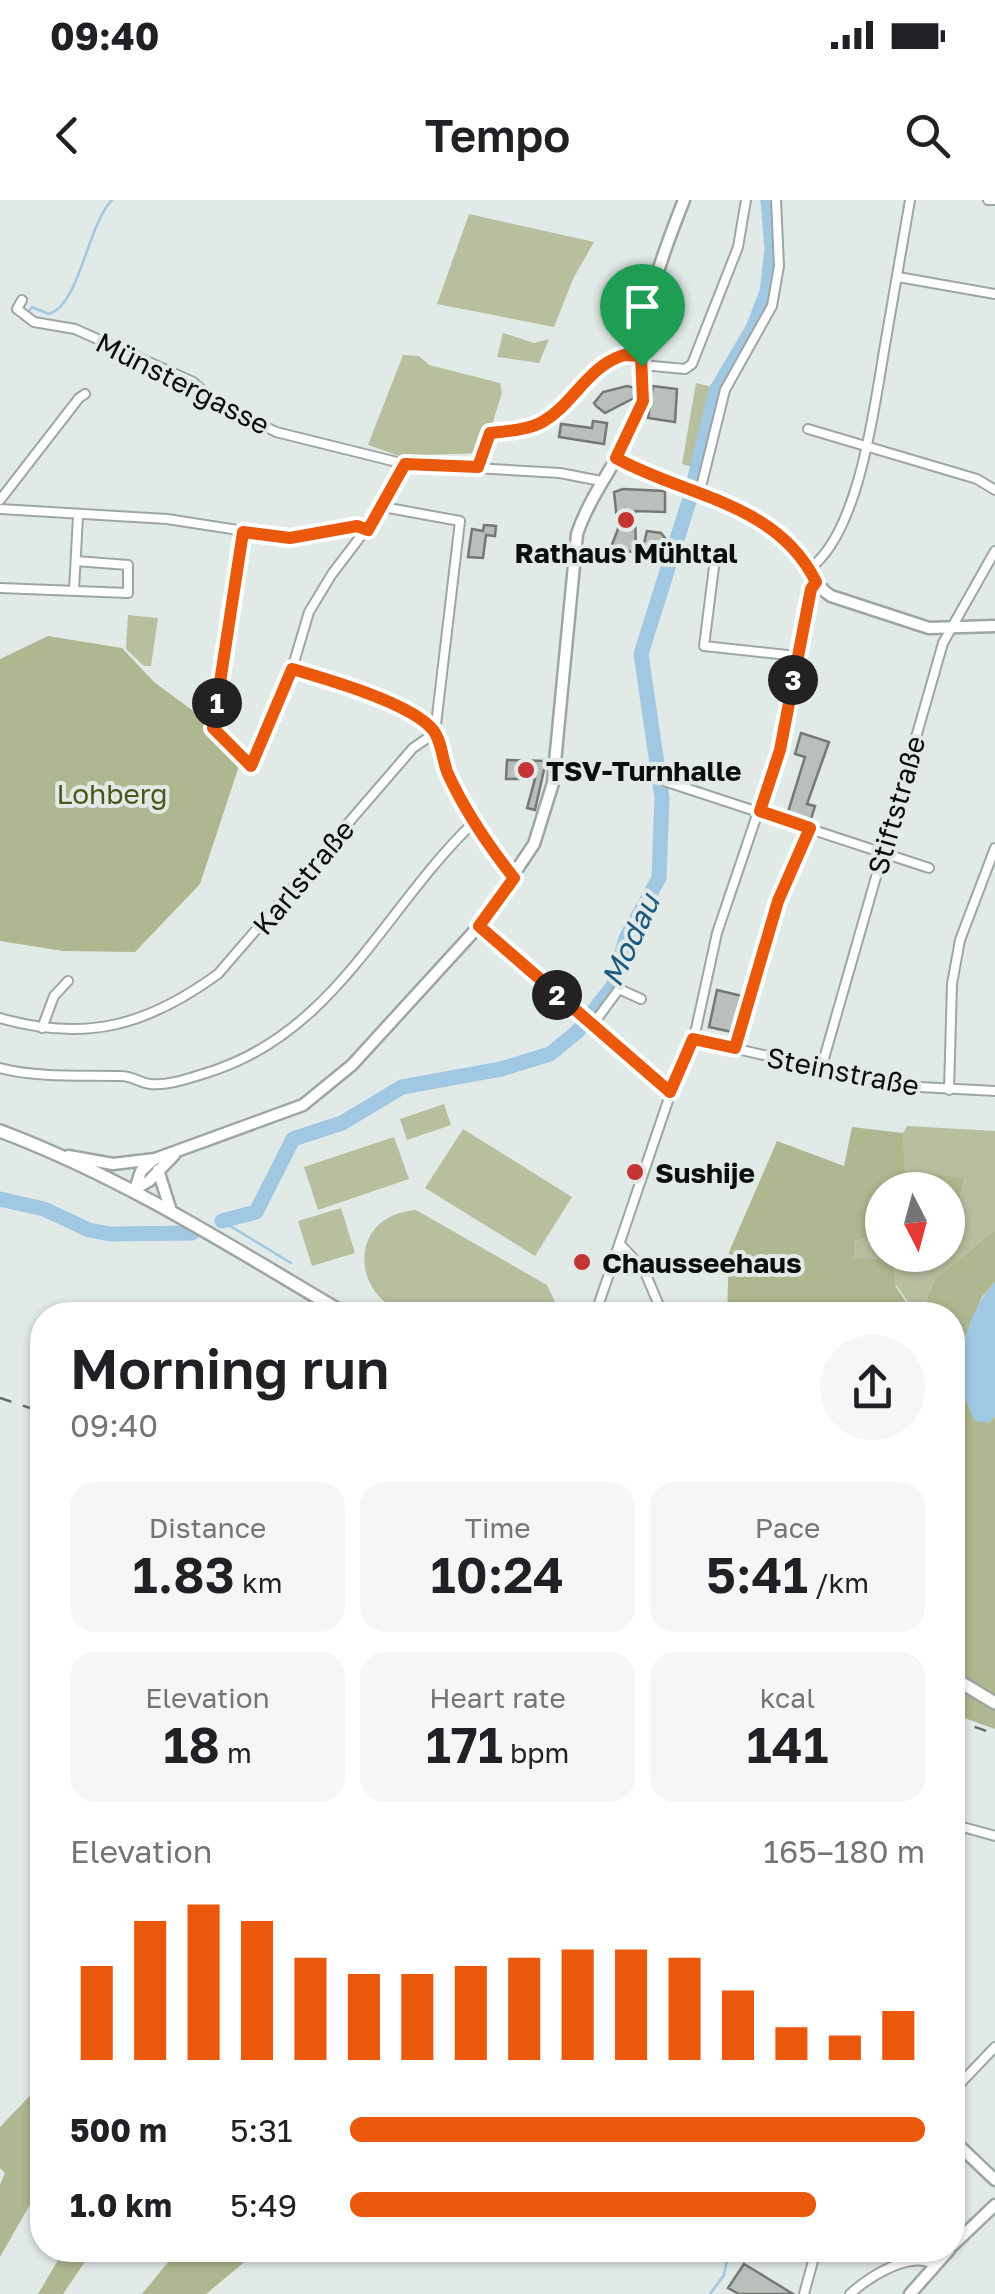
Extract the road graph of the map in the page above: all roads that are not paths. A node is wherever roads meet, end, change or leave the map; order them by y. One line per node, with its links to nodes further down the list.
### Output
1 (684, 200): 8 (main road)
2 (746, 200): 8 (street)
3 (776, 200): 17 (street)
4 (910, 200): 5 (street)
5 (898, 277): 6 (street); 11 (street)
6 (995, 294)
7 (22, 300): 13 (street, Münstergasse)
8 (641, 361): 12 (main road); 14 (street)
9 (86, 394): 18 (street)
10 (808, 429): 11 (street)
11 (868, 447): 16 (street); 27 (street)
12 (616, 458): 15 (main road); 17 (main road)
13 (405, 464): 14 (street, Münstergasse); 19 (street)
14 (478, 467): 15 (street, Münstergasse)
15 (601, 481): 43 (main road)
16 (995, 490)
17 (700, 491): 27 (main road)
18 (0, 500)
19 (383, 507): 22 (street); 35 (street)
20 (0, 509): 21 (street)
21 (78, 516): 23 (street); 26 (street)
22 (368, 530): 23 (street); 34 (street)
23 (243, 532): 34 (street)
24 (995, 550): 32 (street, Stiftstraße)
25 (716, 551): 33 (street)
26 (76, 560): 30 (street); 30 (street)
27 (810, 569): 28 (main road)
28 (816, 582): 32 (main road); 33 (street)
29 (0, 588): 30 (street)
30 (74, 590)
31 (995, 626): 32 (main road)
32 (952, 630): 41 (street, Stiftstraße)
33 (797, 656): 37 (street)
34 (292, 669): 35 (street)
35 (436, 733): 38 (street); 49 (street, Karlstraße)
36 (668, 782): 37 (street)
37 (760, 811): 39 (street); 50 (street)
38 (472, 824): 43 (street); 52 (street)
39 (810, 828): 41 (street); 51 (street)
40 (995, 848): 54 (street)
41 (881, 852): 42 (street); 53 (street, Stiftstraße)
42 (929, 868)
43 (514, 878): 44 (main road)
44 (479, 926): 48 (street); 59 (main road)
45 (68, 981): 49 (street)
46 (641, 999): 48 (street)
47 (0, 1018): 49 (street, Karlstraße)
48 (591, 1027): 56 (street)
49 (42, 1028)
50 (693, 1039): 51 (street, Steinstraße); 56 (street)
51 (735, 1048): 53 (street, Steinstraße)
52 (0, 1068)
53 (820, 1069): 54 (street, Steinstraße)
54 (949, 1090): 55 (street, Steinstraße)
55 (995, 1091)
56 (670, 1092): 62 (street)
57 (0, 1131): 58 (main road)
58 (66, 1156): 59 (main road); 60 (main road)
59 (156, 1164): 60 (main road); 61 (main road)
60 (135, 1190): 61 (main road)
61 (170, 1208): 63 (main road)
62 (620, 1244): 64 (street); 65 (street)
63 (325, 1302)
64 (600, 1302)
65 (658, 1302)
66 (965, 1686): 67 (main road)
67 (995, 1703)
68 (965, 1828): 69 (street)
69 (995, 1836)
70 (995, 2047): 71 (street)
71 (965, 2078)
72 (965, 2152): 73 (main road)
73 (995, 2180)
74 (995, 2206): 75 (main road)
75 (965, 2234)
76 (813, 2262): 81 (street)
77 (912, 2262): 82 (street)
78 (926, 2262): 80 (street)
79 (938, 2262): 80 (main road)
80 (935, 2265): 83 (main road)
81 (804, 2294)
82 (850, 2294)
83 (910, 2294)

